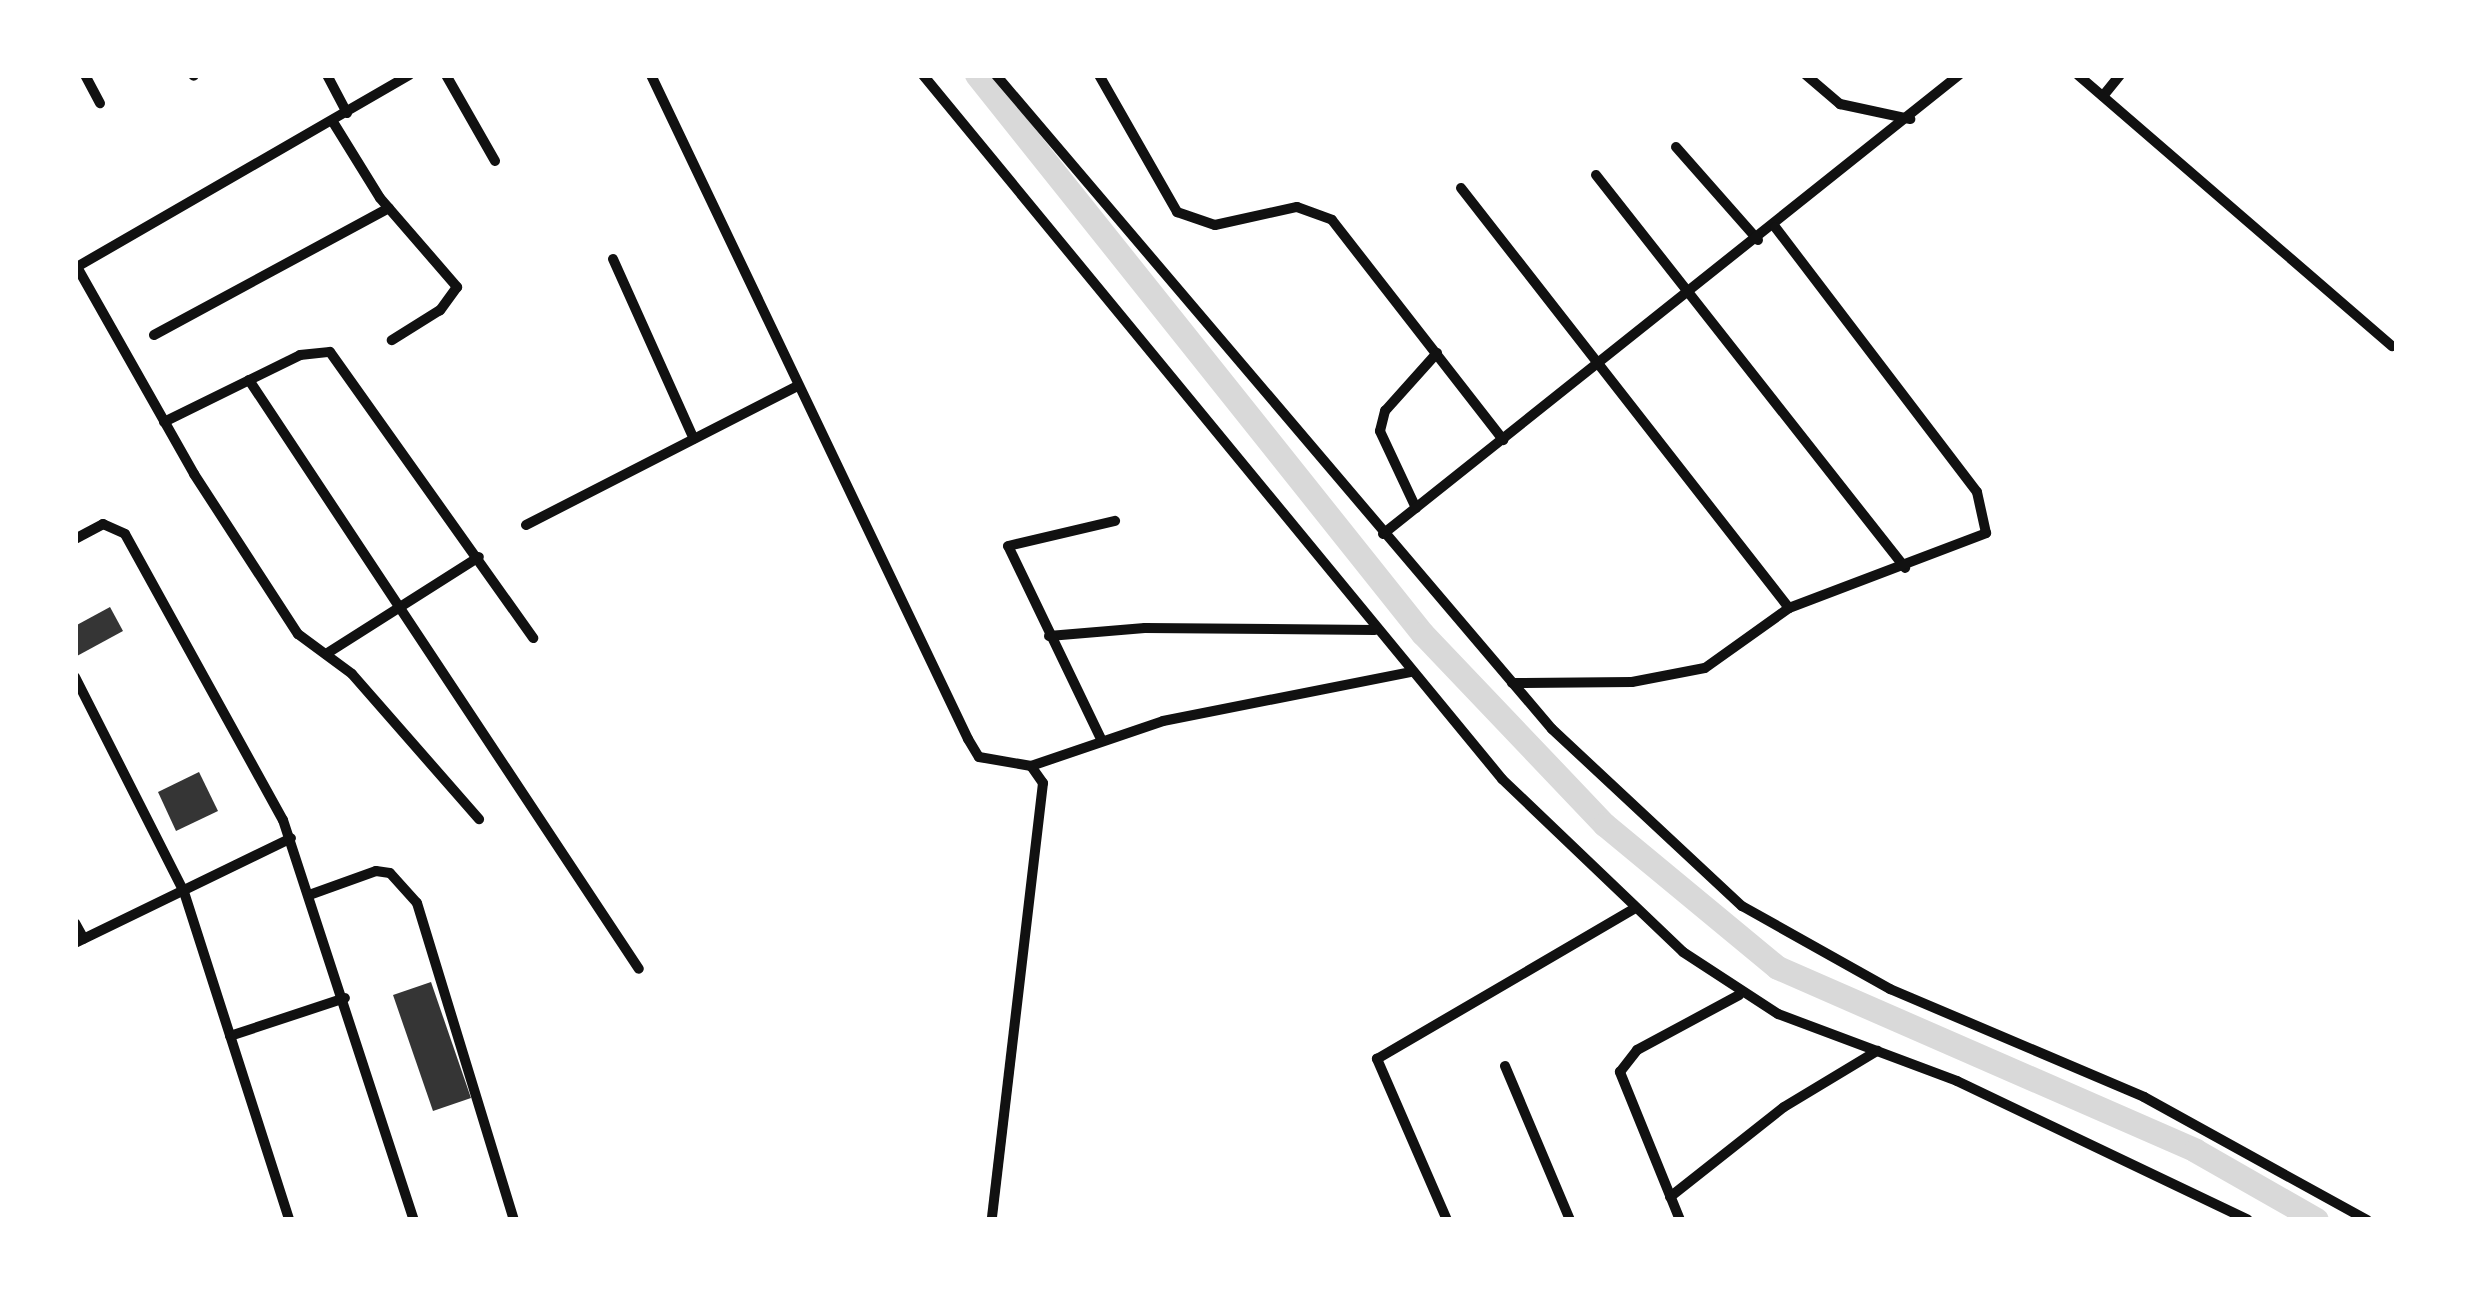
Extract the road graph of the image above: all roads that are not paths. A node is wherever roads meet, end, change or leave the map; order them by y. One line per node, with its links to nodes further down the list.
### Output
1 (86, 75): 14 (street)
2 (327, 75): 15 (street)
3 (409, 75): 15 (street)
4 (446, 75): 19 (street)
5 (651, 75): 34 (street)
6 (923, 75): 47 (street)
7 (997, 75): 41 (street)
8 (1099, 75): 31 (street)
9 (1806, 75): 16 (street)
10 (1959, 75): 16 (street)
11 (2078, 75): 13 (street)
12 (2120, 75): 13 (street)
13 (2103, 96): 30 (street)
14 (100, 103)
15 (347, 113): 17 (street)
16 (1910, 119): 23 (street)
17 (333, 122): 22 (street); 26 (street)
18 (1676, 147): 24 (street)
19 (495, 161)
20 (1596, 175): 27 (street)
21 (1461, 188): 32 (street)
22 (388, 208): 28 (street); 29 (street)
23 (1775, 227): 24 (street); 44 (street)
24 (1758, 240): 27 (street)
25 (613, 259): 36 (street)
26 (76, 268): 35 (street)
27 (1693, 292): 32 (street); 44 (street)
28 (154, 335)
29 (392, 340)
30 (2392, 346)
31 (1437, 352): 37 (street); 38 (street)
32 (1601, 364): 37 (street); 45 (street)
33 (249, 380): 35 (street); 43 (street); 46 (street)
34 (798, 386): 36 (street); 55 (street)
35 (164, 422): 50 (street)
36 (694, 440): 40 (street)
37 (1503, 440): 38 (street)
38 (1416, 508): 41 (street)
39 (1115, 521): 48 (street)
40 (526, 525)
41 (1382, 534): 53 (street)
42 (75, 539): 57 (street)
43 (478, 557): 46 (street); 49 (street)
44 (1906, 568): 45 (street)
45 (1789, 608): 53 (street)
46 (396, 609): 50 (street); 63 (street)
47 (1375, 630): 48 (street); 51 (street)
48 (1049, 636): 54 (street)
49 (533, 638)
50 (326, 653): 56 (street)
51 (1410, 672): 54 (street); 60 (street)
52 (75, 677): 58 (street)
53 (1512, 683): 78 (street)
54 (1102, 741): 55 (street)
55 (1031, 766): 74 (street)
56 (479, 819)
57 (291, 838): 58 (street); 59 (street)
58 (184, 892): 62 (street); 66 (street)
59 (312, 894): 65 (street); 73 (street)
60 (1636, 908): 64 (street); 75 (street)
61 (75, 923): 62 (street)
62 (79, 941)
63 (640, 970)
64 (1739, 995): 67 (street); 69 (street)
65 (345, 998): 66 (street); 72 (street)
66 (230, 1036): 71 (street)
67 (1877, 1051): 69 (street); 70 (street)
68 (1505, 1066): 76 (street)
69 (1670, 1197): 77 (street)
70 (2242, 1218)
71 (290, 1220)
72 (414, 1220)
73 (514, 1220)
74 (992, 1220)
75 (1447, 1220)
76 (1570, 1220)
77 (1680, 1220)
78 (2367, 1220)

